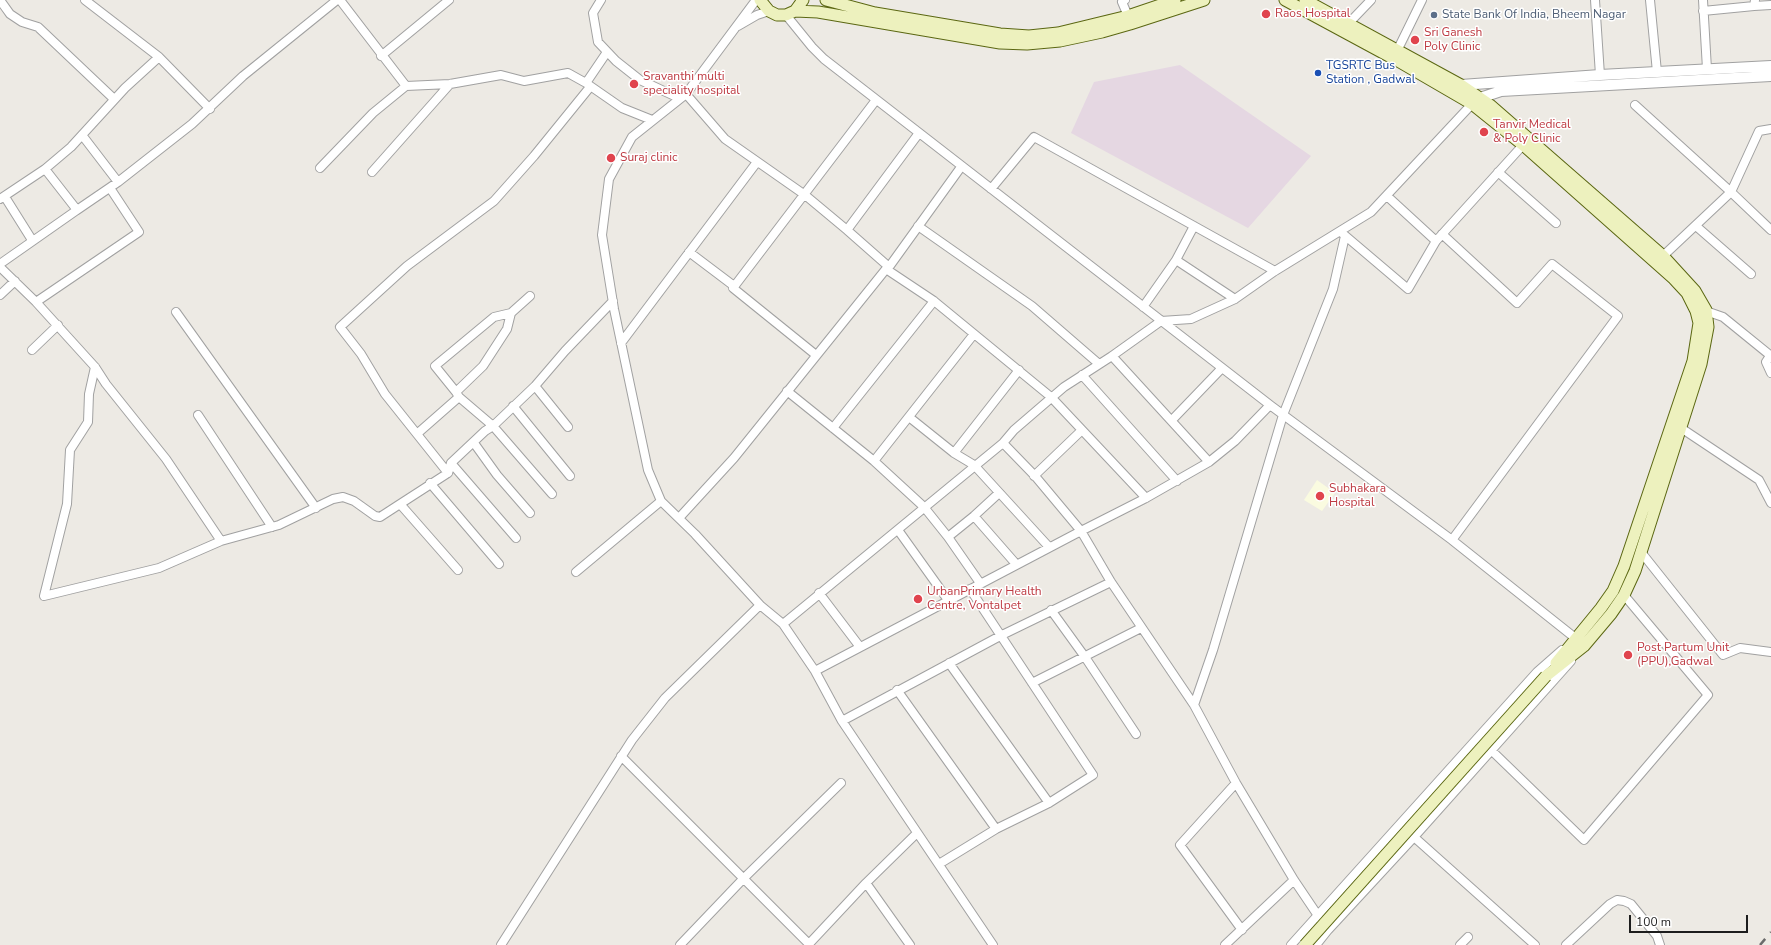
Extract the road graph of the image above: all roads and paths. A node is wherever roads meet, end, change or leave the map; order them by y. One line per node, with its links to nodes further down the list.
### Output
1 (0, 0): 42 (street)
2 (85, 0): 31 (street)
3 (338, 0): 30 (street); 46 (street)
4 (449, 0): 30 (street)
5 (601, 0): 29 (street)
6 (756, 0): 27 (street)
7 (760, 0): 22 (main road)
8 (803, 0): 24 (main road)
9 (826, 0): 25 (main road)
10 (1124, 0): 25 (street)
11 (1175, 0): 25 (main road)
12 (1204, 0): 24 (main road)
13 (1285, 0): 40 (main road)
14 (1304, 0): 26 (main road)
15 (1371, 0): 26 (street)
16 (1422, 0): 28 (street)
17 (1595, 0): 35 (street)
18 (1650, 0): 34 (street)
19 (1703, 0): 23 (street)
20 (1755, 3): 21 (street); 23 (street)
21 (1771, 5)
22 (769, 11): 24 (main road); 27 (street)
23 (1703, 11): 33 (street)
24 (791, 13): 43 (street)
25 (1128, 16)
26 (1348, 24): 28 (main road)
27 (735, 27): 41 (street)
28 (1397, 51): 40 (main road)
29 (607, 52): 38 (street); 41 (street)
30 (381, 56): 39 (street)
31 (159, 57): 42 (street); 46 (street)
32 (1771, 66): 33 (street)
33 (1706, 70): 34 (street)
34 (1657, 72): 35 (street)
35 (1600, 75): 40 (street)
36 (1771, 76): 44 (street)
37 (450, 84): 38 (street); 39 (street); 56 (street)
38 (588, 85): 47 (street); 125 (street)
39 (406, 86): 54 (street)
40 (1456, 88): 44 (main road)
41 (682, 96): 47 (street); 52 (street)
42 (114, 99): 50 (street)
43 (876, 100): 49 (street); 62 (street)
44 (1476, 101): 51 (main road); 63 (street); 77 (main road)
45 (1635, 105): 61 (street)
46 (210, 109): 58 (street)
47 (652, 120): 89 (street)
48 (1771, 129): 61 (street)
49 (919, 133): 53 (street); 70 (street)
50 (82, 135): 55 (street); 58 (street)
51 (1523, 145): 57 (street); 93 (main road)
52 (758, 162): 62 (street); 76 (street)
53 (962, 167): 60 (street); 67 (street)
54 (320, 168)
55 (45, 169): 64 (street); 65 (street)
56 (372, 172)
57 (1498, 172): 66 (street); 73 (street)
58 (118, 182): 59 (street)
59 (110, 188): 65 (street); 91 (street)
60 (991, 189): 68 (street); 92 (street)
61 (1731, 192): 69 (street); 71 (street)
62 (805, 195): 70 (street); 85 (street)
63 (1387, 196): 72 (street); 75 (street)
64 (2, 198): 74 (street)
65 (77, 210): 74 (street)
66 (1556, 223)
67 (918, 226): 81 (street); 104 (street)
68 (1194, 226): 78 (street); 82 (street)
69 (1696, 226): 77 (street); 83 (street)
70 (847, 230): 81 (street)
71 (1771, 230)
72 (1343, 233): 75 (street); 82 (street); 117 (street)
73 (1442, 234): 75 (street); 154 (street)
74 (32, 240): 79 (street)
75 (1436, 241)
76 (689, 252): 85 (street); 99 (street)
77 (1663, 256): 93 (main road)
78 (1176, 260): 88 (street); 92 (street)
79 (0, 264)
80 (0, 267): 84 (street)
81 (888, 268): 90 (street); 101 (street)
82 (1275, 272): 88 (street)
83 (1751, 274)
84 (15, 281): 86 (street); 91 (street)
85 (734, 286): 101 (street)
86 (0, 295)
87 (530, 296): 95 (street)
88 (1235, 299): 96 (street)
89 (613, 301): 99 (street); 110 (street)
90 (934, 301): 98 (street); 122 (street)
91 (36, 302): 97 (street)
92 (1143, 307): 96 (street)
93 (1701, 310): 103 (street); 123 (main road); 173 (main road)
94 (176, 312): 145 (street)
95 (511, 312): 112 (street); 112 (street)
96 (1161, 321): 102 (street); 106 (street)
97 (58, 325): 100 (street); 105 (street)
98 (974, 334): 107 (street); 118 (street)
99 (621, 343): 141 (street)
100 (32, 350)
101 (816, 355): 111 (street)
102 (1112, 356): 104 (street); 119 (street)
103 (1770, 356): 108 (street)
104 (1099, 364): 109 (street)
105 (95, 367): 155 (street); 155 (street)
106 (1222, 368): 114 (street); 119 (street)
107 (1019, 370): 113 (street); 128 (street)
108 (1771, 373)
109 (1082, 375): 113 (street); 136 (street)
110 (535, 386): 115 (street); 121 (street)
111 (787, 391): 122 (street); 148 (street)
112 (458, 395): 120 (street); 125 (street)
113 (1051, 397): 124 (street); 127 (street)
114 (1270, 405): 117 (street); 130 (street)
115 (513, 406): 120 (street); 134 (street)
116 (198, 415): 149 (street)
117 (1283, 415): 154 (street); 183 (street)
118 (909, 417): 128 (street); 129 (street)
119 (1172, 420): 130 (street)
120 (493, 426): 126 (street); 139 (street)
121 (568, 427)
122 (833, 428): 129 (street)
123 (1681, 428): 142 (street); 157 (main road)
124 (1082, 430): 135 (street); 140 (street)
125 (418, 434): 133 (street)
126 (474, 443): 131 (street); 146 (street)
127 (1003, 443): 132 (street); 135 (street)
128 (954, 453): 132 (street)
129 (874, 461): 144 (street)
130 (1209, 462): 136 (street)
131 (451, 463): 133 (street); 153 (street)
132 (974, 465): 138 (street); 144 (street)
133 (448, 473): 137 (street)
134 (570, 476)
135 (1034, 476): 151 (street)
136 (1177, 481): 140 (street)
137 (430, 483): 143 (street); 158 (street)
138 (999, 492): 147 (street); 156 (street)
139 (552, 494)
140 (1146, 498): 151 (street)
141 (661, 501): 148 (street); 161 (street)
142 (1771, 503)
143 (400, 504): 145 (street); 160 (street)
144 (924, 507): 150 (street); 152 (street)
145 (316, 508): 149 (street)
146 (530, 513)
147 (974, 516): 152 (street); 159 (street)
148 (679, 518): 168 (street)
149 (272, 527): 155 (street)
150 (898, 530): 165 (street); 167 (street)
151 (1081, 530): 156 (street); 162 (street)
152 (948, 537): 163 (street)
153 (516, 538)
154 (1452, 540): 173 (street)
155 (221, 541)
156 (1048, 547): 159 (street)
157 (1641, 552): 166 (main road); 176 (street)
158 (499, 564)
159 (1016, 564): 163 (street)
160 (458, 570)
161 (576, 572)
162 (1111, 582): 169 (street); 171 (street)
163 (980, 583): 164 (street)
164 (970, 589): 167 (street); 172 (street)
165 (819, 593): 170 (street); 175 (street)
166 (1624, 595): 174 (main road); 186 (street)
167 (948, 600): 175 (street)
168 (760, 605): 170 (street); 187 (street)
169 (1051, 610): 172 (street); 177 (street)
170 (783, 624): 179 (street)
171 (1141, 628): 177 (street); 183 (street)
172 (1002, 635): 178 (street); 181 (street)
173 (1575, 637): 174 (street); 180 (main road); 198 (street)
174 (1584, 646): 180 (main road); 186 (street)
175 (860, 647): 179 (street)
176 (1771, 652)
177 (1085, 657): 181 (street); 185 (street)
178 (949, 663): 182 (street); 190 (street)
179 (815, 671): 184 (street)
180 (1546, 676): 209 (main road, bridge)
181 (1032, 683): 190 (street)
182 (897, 690): 184 (street); 191 (street)
183 (1194, 705): 189 (street)
184 (842, 721): 192 (street)
185 (1136, 734)
186 (1491, 750): 193 (street)
187 (621, 756): 195 (street); 202 (street)
188 (841, 783): 195 (street)
189 (1236, 783): 196 (street); 199 (street)
190 (1048, 803): 191 (street)
191 (996, 829): 194 (street)
192 (917, 833): 194 (street); 197 (street)
193 (1414, 837): 200 (street); 212 (street)
194 (939, 864): 206 (street)
195 (743, 879): 203 (street); 204 (street)
196 (1294, 880): 198 (street); 199 (street)
197 (866, 883): 204 (street); 205 (street)
198 (1317, 914): 200 (street); 208 (street)
199 (1242, 930): 207 (street)
200 (1328, 930): 210 (street)
201 (1468, 937): 211 (street)
202 (501, 945)
203 (680, 945)
204 (808, 945)
205 (910, 945)
206 (993, 945)
207 (1225, 945)
208 (1291, 945)
209 (1305, 945)
210 (1316, 945)
211 (1460, 945)
212 (1535, 945)
213 (1566, 945): 214 (street)
214 (1660, 945)

